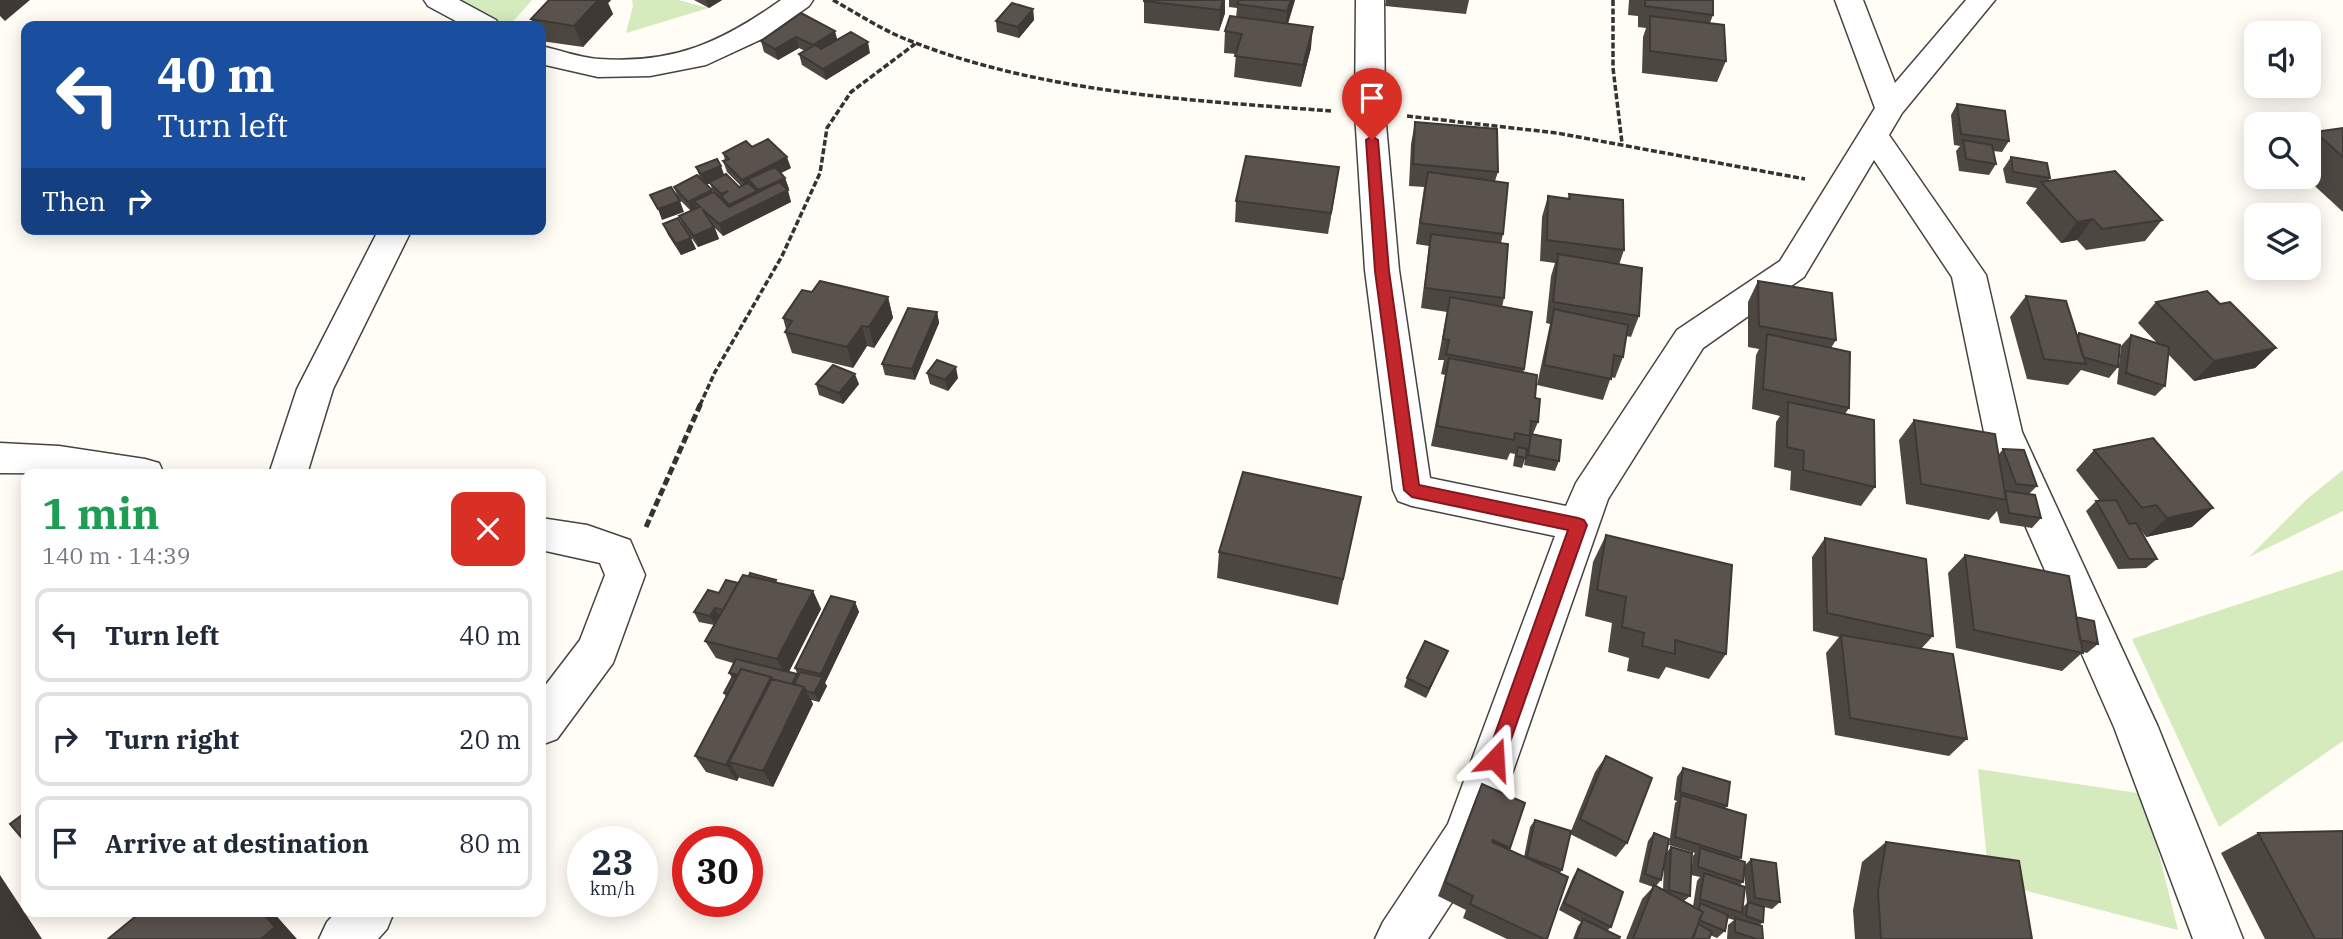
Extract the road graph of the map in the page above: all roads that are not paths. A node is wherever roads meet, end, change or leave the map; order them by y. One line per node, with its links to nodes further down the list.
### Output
1 (438, 0): 6 (street)
2 (799, 0): 7 (street)
3 (1370, 0): 13 (street)
4 (1849, 0): 8 (street)
5 (1981, 0): 8 (street)
6 (477, 21)
7 (546, 56)
8 (1882, 122): 13 (street); 19 (street)
9 (393, 235): 12 (street)
10 (0, 458): 11 (street)
11 (112, 469)
12 (290, 469)
13 (1578, 525): 18 (street)
14 (546, 535): 15 (street)
15 (546, 718)
16 (365, 917): 17 (street)
17 (344, 939)
18 (1400, 939)
19 (2218, 939)

